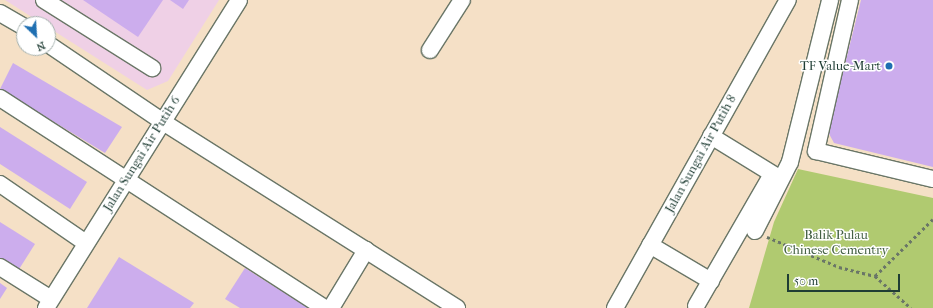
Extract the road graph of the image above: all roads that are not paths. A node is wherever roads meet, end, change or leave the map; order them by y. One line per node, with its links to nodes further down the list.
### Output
1 (44, 0): 11 (street)
2 (239, 0): 13 (street, Jalan Sungai Air Putih 6)
3 (462, 0): 10 (street)
4 (788, 0): 14 (street, Jalan Sungai Air Putih 8)
5 (830, 0): 15 (street)
6 (850, 0): 16 (street)
7 (0, 13): 8 (street)
8 (16, 23)
9 (56, 49): 13 (street)
10 (430, 50)
11 (152, 68)
12 (0, 98): 17 (street)
13 (162, 122): 17 (street, Jalan Sungai Air Putih 6); 22 (street)
14 (711, 136): 15 (street); 21 (street, Jalan Sungai Air Putih 8)
15 (777, 176): 19 (street); 24 (street)
16 (933, 178)
17 (125, 181): 20 (street, Jalan Sungai Air Putih 6); 27 (street)
18 (0, 184): 20 (street)
19 (755, 231)
20 (86, 243): 25 (street, Jalan Sungai Air Putih 6)
21 (650, 245): 24 (street); 30 (street, Jalan Sungai Air Putih 8)
22 (366, 250): 28 (street); 29 (street)
23 (0, 267): 25 (street)
24 (711, 281): 26 (street)
25 (48, 303)
26 (696, 306)
27 (325, 308)
28 (331, 308)
29 (457, 308)
30 (615, 308)

